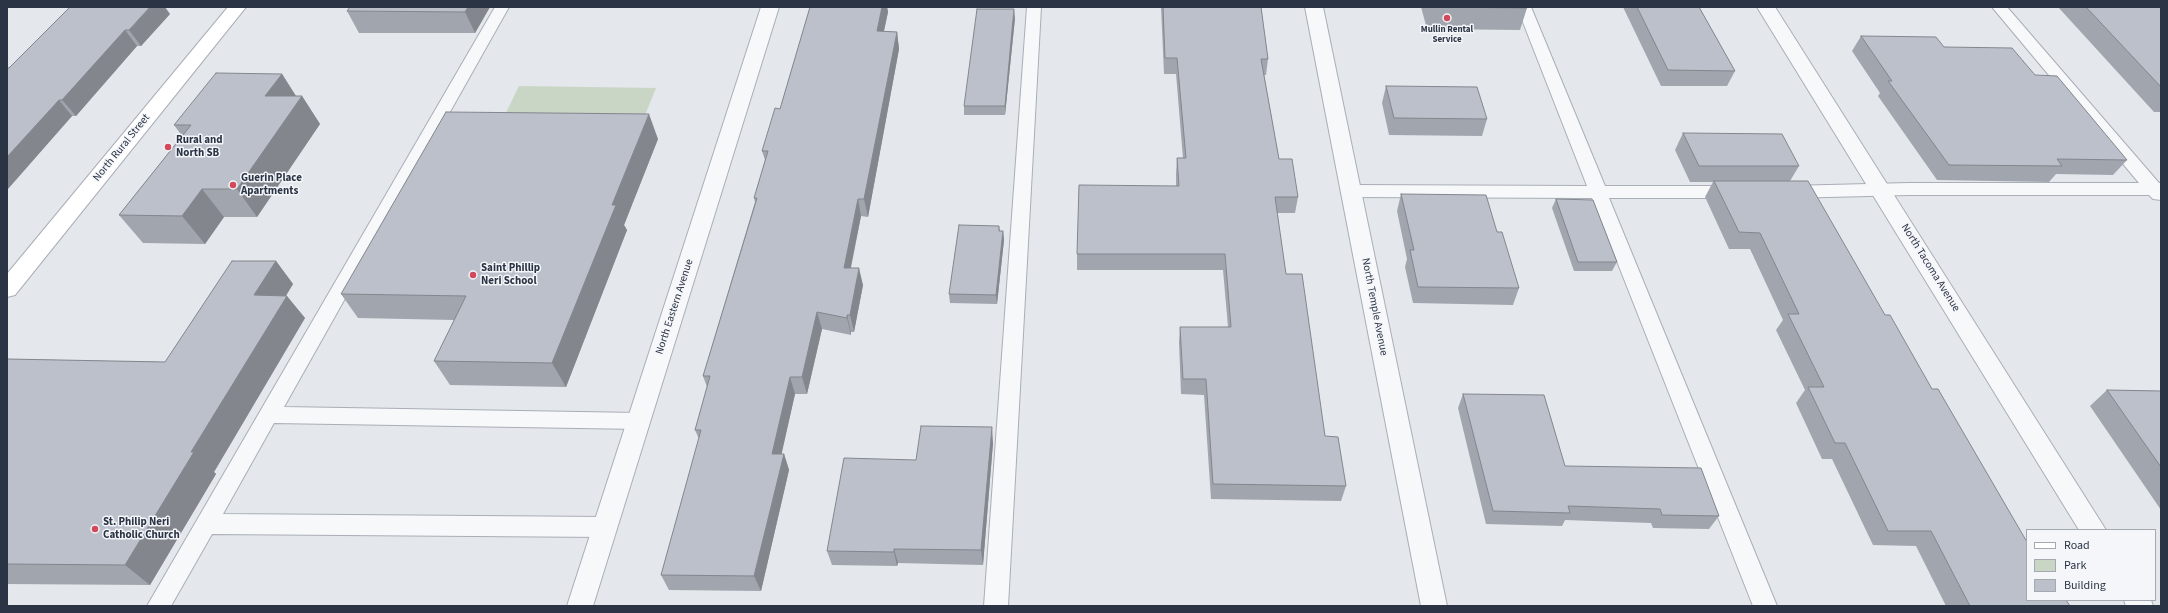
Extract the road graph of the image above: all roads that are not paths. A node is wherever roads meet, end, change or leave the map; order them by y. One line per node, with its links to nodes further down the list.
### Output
1 (237, 7): 15 (main road, North Rural Street)
2 (502, 7): 16 (lane)
3 (770, 7): 17 (street, North Eastern Avenue)
4 (1034, 7): 23 (lane)
5 (1314, 7): 10 (street, North Temple Avenue)
6 (1524, 7): 11 (lane)
7 (1766, 7): 9 (street, North Tacoma Avenue)
8 (1999, 7): 14 (lane)
9 (1880, 190): 13 (lane); 14 (lane); 20 (street, North Tacoma Avenue)
10 (1351, 192): 11 (lane); 24 (street, North Temple Avenue)
11 (1598, 192): 12 (lane); 25 (lane)
12 (1750, 192)
13 (1774, 192)
14 (2159, 192)
15 (7, 289)
16 (268, 415): 17 (lane); 18 (lane)
17 (639, 421): 19 (street, North Eastern Avenue)
18 (206, 524): 19 (lane); 21 (lane)
19 (605, 527): 22 (street, North Eastern Avenue)
20 (2092, 529)
21 (159, 606)
22 (580, 606)
23 (996, 606)
24 (1434, 606)
25 (1765, 606)

